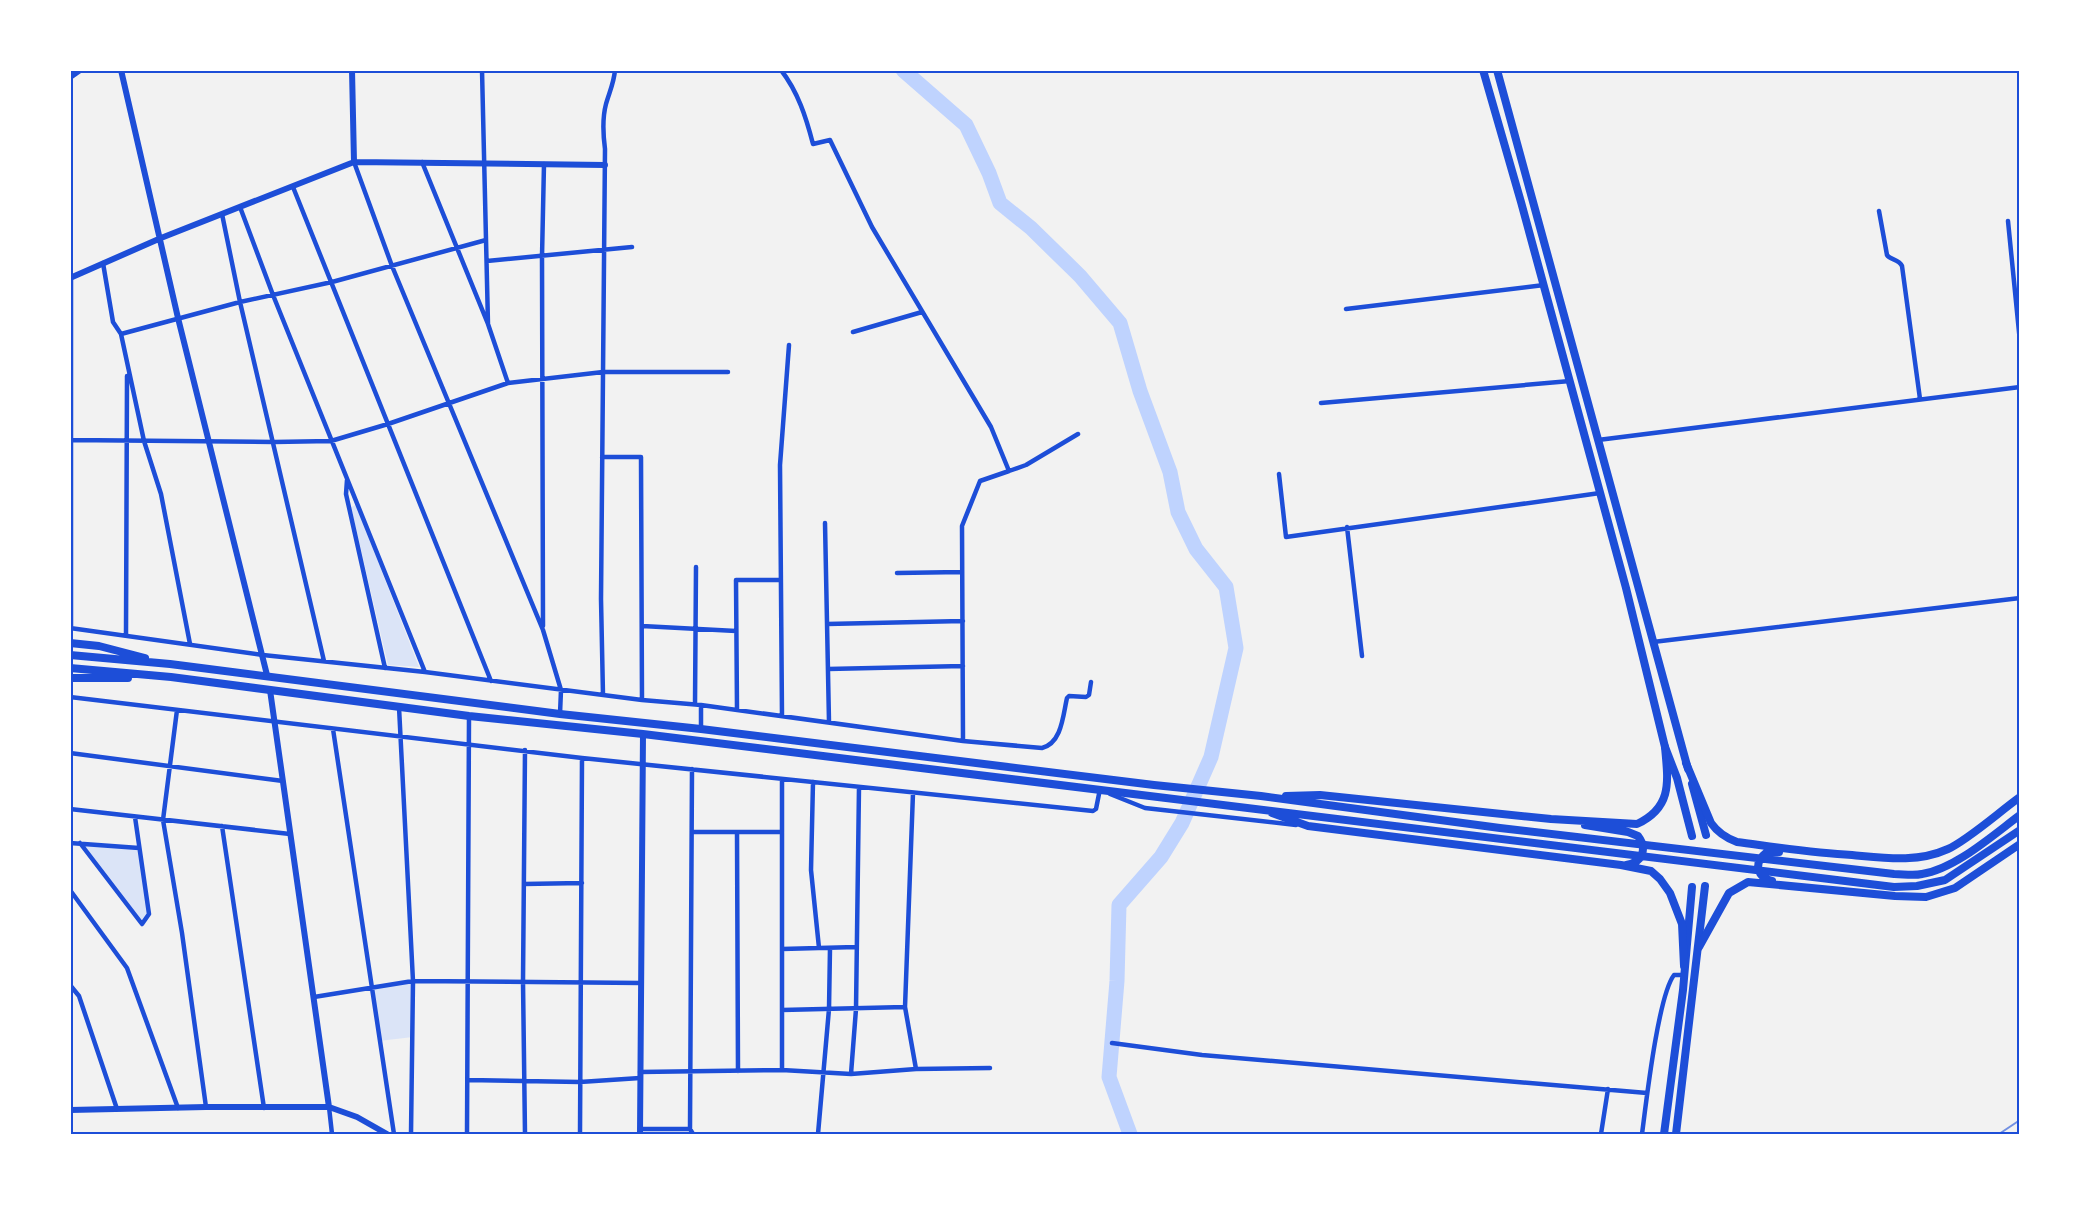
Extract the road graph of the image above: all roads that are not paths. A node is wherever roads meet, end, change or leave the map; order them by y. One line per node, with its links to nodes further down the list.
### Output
1 (80, 70): 9 (street)
2 (121, 70): 20 (street)
3 (352, 70): 10 (street)
4 (482, 70): 12 (street)
5 (615, 70): 14 (street)
6 (781, 70): 35 (street)
7 (1483, 70): 31 (main road)
8 (1497, 70): 56 (main road)
9 (70, 77)
10 (354, 162): 11 (street); 15 (street); 28 (street)
11 (422, 162): 12 (street); 22 (street)
12 (486, 164): 13 (street); 21 (street)
13 (544, 164): 14 (street); 25 (street)
14 (605, 165): 24 (street)
15 (293, 187): 16 (street); 30 (street)
16 (240, 207): 18 (street); 32 (street)
17 (1879, 211): 49 (street)
18 (222, 214): 20 (street); 33 (street)
19 (2008, 221): 40 (street)
20 (161, 238): 27 (street); 36 (street)
21 (486, 240): 22 (street); 26 (street)
22 (456, 248): 28 (street); 37 (street)
23 (632, 248): 24 (street)
24 (603, 251): 25 (street); 43 (street)
25 (542, 257): 26 (street); 45 (street)
26 (487, 261): 37 (street)
27 (104, 263): 29 (street); 39 (street)
28 (392, 266): 30 (street); 51 (street)
29 (71, 278): 54 (street)
30 (332, 282): 32 (street); 52 (street)
31 (1544, 285): 34 (street); 46 (main road)
32 (273, 295): 33 (street); 58 (street)
33 (240, 302): 36 (street); 60 (street)
34 (1346, 309)
35 (922, 312): 38 (street); 62 (street)
36 (178, 318): 39 (street); 59 (street)
37 (488, 324): 47 (street)
38 (852, 332)
39 (121, 334): 42 (street)
40 (2019, 342)
41 (789, 345): 71 (street)
42 (127, 367): 55 (street); 57 (street)
43 (603, 372): 44 (street); 45 (street); 61 (street)
44 (728, 372)
45 (542, 379): 47 (street); 78 (street)
46 (1570, 381): 50 (street); 65 (main road)
47 (508, 383): 51 (street)
48 (2019, 387): 49 (street)
49 (1920, 399): 56 (street)
50 (1321, 403)
51 (449, 404): 52 (street); 78 (street)
52 (388, 424): 58 (street); 97 (street)
53 (1078, 434): 62 (street)
54 (71, 440): 55 (street); 76 (street)
55 (126, 440): 57 (street); 80 (street)
56 (1598, 440): 81 (main road)
57 (144, 441): 59 (street); 83 (street)
58 (331, 441): 60 (street); 64 (street)
59 (209, 442): 60 (street); 85 (street)
60 (274, 442): 87 (street)
61 (602, 458): 75 (street); 101 (street)
62 (1009, 471): 69 (street)
63 (1279, 474): 67 (street)
64 (347, 478): 91 (street); 93 (street)
65 (1600, 492): 67 (street); 120 (main road)
66 (825, 524): 74 (street)
67 (1347, 527): 86 (street)
68 (696, 567): 77 (street)
69 (962, 572): 70 (street); 73 (street)
70 (897, 573)
71 (781, 580): 79 (street); 111 (street)
72 (2019, 598): 81 (street)
73 (963, 621): 74 (street); 89 (street)
74 (827, 624): 92 (street)
75 (642, 626): 77 (street); 103 (street)
76 (71, 628): 80 (street)
77 (696, 629): 79 (street); 104 (street)
78 (543, 630): 100 (street)
79 (736, 630): 108 (street)
80 (126, 635): 83 (street)
81 (1652, 642): 124 (main road)
82 (70, 643): 88 (main road)
83 (190, 644): 85 (street)
84 (70, 655): 88 (main road)
85 (262, 655): 87 (street); 94 (street)
86 (1362, 656)
87 (324, 661): 91 (street)
88 (170, 664): 94 (main road)
89 (963, 666): 92 (street); 118 (street)
90 (70, 668): 95 (main road)
91 (385, 668): 93 (street)
92 (828, 669): 113 (street)
93 (425, 672): 97 (street)
94 (267, 675): 109 (main road)
95 (171, 677): 96 (main road); 99 (main road)
96 (70, 678)
97 (490, 681): 100 (street)
98 (1091, 682): 118 (street)
99 (270, 690): 106 (main road); 112 (street)
100 (561, 690): 101 (street); 109 (street)
101 (603, 694): 103 (street)
102 (70, 697): 107 (street)
103 (642, 699): 104 (street)
104 (695, 704): 105 (street)
105 (701, 705): 108 (street); 115 (street)
106 (399, 707): 110 (main road); 117 (street)
107 (177, 710): 112 (street); 126 (street)
108 (736, 710): 111 (street)
109 (560, 714): 115 (main road)
110 (469, 716): 116 (main road); 119 (street)
111 (782, 716): 113 (street)
112 (275, 720): 114 (street); 129 (street)
113 (829, 722): 118 (street)
114 (333, 729): 117 (street); 175 (street)
115 (701, 729): 134 (main road)
116 (643, 734): 125 (street); 132 (main road)
117 (402, 736): 119 (street); 169 (street)
118 (963, 741)
119 (469, 743): 121 (street); 170 (street)
120 (1665, 747): 140 (main road); 149 (main road)
121 (525, 750): 123 (street); 158 (street)
122 (70, 753): 126 (street)
123 (582, 758): 125 (street); 157 (street)
124 (1686, 763): 150 (main road); 155 (main road)
125 (643, 764): 127 (street); 173 (street)
126 (170, 766): 129 (street); 141 (street)
127 (692, 769): 128 (street); 146 (street)
128 (782, 779): 130 (street); 145 (street)
129 (284, 781): 148 (street)
130 (813, 782): 131 (street); 166 (street)
131 (859, 787): 133 (street); 163 (street)
132 (1099, 789): 133 (street); 136 (main road); 143 (street)
133 (913, 793): 177 (street)
134 (1261, 796): 138 (main road); 140 (main road)
135 (2019, 797): 155 (main road)
136 (1259, 808): 143 (main road); 144 (main road)
137 (70, 809): 139 (street)
138 (2019, 815)
139 (135, 817): 141 (street); 154 (street)
140 (1551, 819): 156 (main road)
141 (163, 820): 142 (street); 195 (street)
142 (222, 826): 148 (street); 198 (street)
143 (1308, 826): 156 (main road)
144 (2019, 830)
145 (782, 831): 147 (street); 165 (street)
146 (692, 832): 147 (street); 185 (street)
147 (737, 832): 186 (street)
148 (290, 834): 176 (street)
149 (1692, 836)
150 (1706, 836)
151 (70, 843): 152 (street)
152 (80, 843): 154 (street); 154 (street)
153 (2019, 844): 162 (main road)
154 (139, 848)
155 (1810, 852): 162 (main road)
156 (1621, 865): 168 (main road)
157 (582, 883): 158 (street); 172 (street)
158 (524, 884): 171 (street)
159 (1705, 886): 164 (main road)
160 (1692, 887): 168 (main road)
161 (70, 890): 197 (street)
162 (1860, 893): 164 (main road)
163 (856, 947): 167 (street); 179 (street)
164 (1699, 947): 214 (main road)
165 (782, 948): 166 (street); 180 (street)
166 (819, 948): 167 (street)
167 (830, 948): 178 (street)
168 (1684, 971): 194 (street); 213 (main road)
169 (413, 981): 170 (street); 175 (street); 206 (street)
170 (467, 982): 171 (street); 190 (street)
171 (523, 982): 172 (street); 191 (street)
172 (582, 983): 173 (street); 192 (street)
173 (641, 983): 189 (street)
174 (70, 985): 199 (street)
175 (371, 989): 176 (street); 205 (street)
176 (314, 997): 196 (street)
177 (905, 1007): 179 (street); 183 (street)
178 (830, 1009): 179 (street); 180 (street); 187 (street)
179 (856, 1009): 188 (street)
180 (782, 1010): 184 (street)
181 (1112, 1043): 193 (street)
182 (990, 1068): 183 (street)
183 (916, 1069): 188 (street)
184 (782, 1070): 186 (street); 187 (street)
185 (691, 1071): 186 (street); 189 (street); 202 (street)
186 (738, 1071)
187 (824, 1073): 188 (street); 210 (street)
188 (851, 1074)
189 (640, 1075): 192 (street); 201 (street)
190 (468, 1080): 191 (street); 207 (street)
191 (525, 1082): 192 (street); 208 (street)
192 (580, 1082): 209 (street)
193 (1608, 1089): 194 (street); 211 (street)
194 (1647, 1093): 212 (street)
195 (206, 1107): 197 (street); 198 (street)
196 (329, 1107): 198 (street); 203 (street); 204 (street)
197 (178, 1108): 199 (street)
198 (264, 1108)
199 (117, 1109): 200 (street)
200 (70, 1110)
201 (640, 1132): 202 (street)
202 (691, 1132)
203 (332, 1134)
204 (387, 1134)
205 (394, 1134)
206 (411, 1134)
207 (467, 1134)
208 (525, 1134)
209 (580, 1134)
210 (818, 1134)
211 (1602, 1134)
212 (1641, 1134)
213 (1664, 1134)
214 (1676, 1134)

